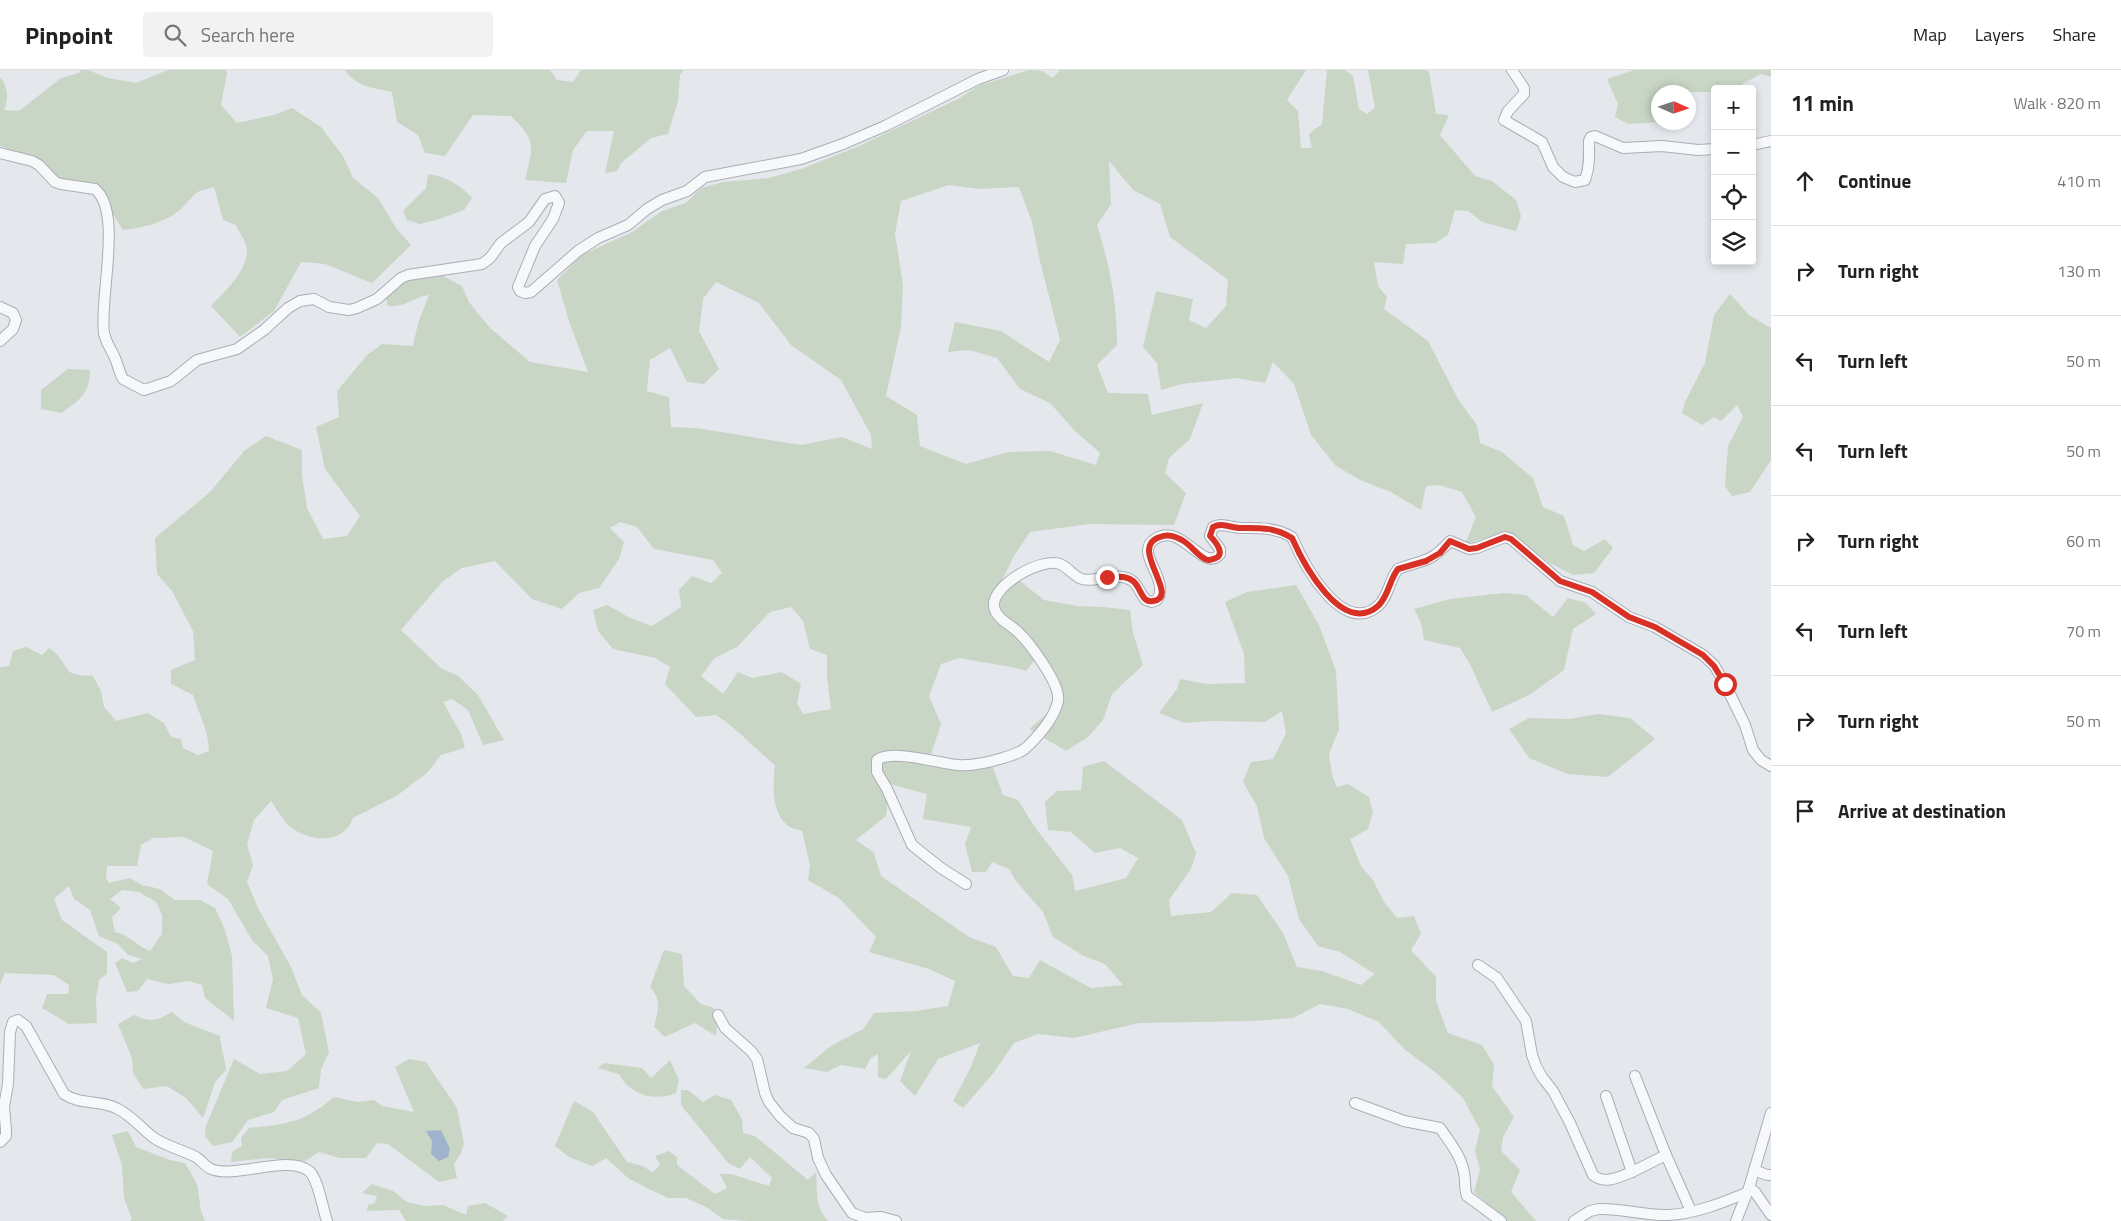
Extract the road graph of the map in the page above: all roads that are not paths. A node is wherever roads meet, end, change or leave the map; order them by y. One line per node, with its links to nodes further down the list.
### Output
1 (1003, 70): 6 (street)
2 (1512, 70): 5 (street)
3 (1771, 141): 4 (street)
4 (1756, 143)
5 (1711, 148)
6 (0, 153)
7 (0, 307): 8 (street)
8 (0, 341)
9 (1771, 766): 10 (street)
10 (966, 884)
11 (1478, 965): 20 (street)
12 (718, 1015): 26 (street)
13 (1635, 1076): 18 (street)
14 (1606, 1096): 20 (street)
15 (1355, 1103): 27 (street)
16 (1771, 1113): 19 (street)
17 (0, 1142): 25 (street)
18 (1666, 1155): 20 (street); 23 (street)
19 (1754, 1170): 21 (street); 22 (street)
20 (1632, 1172)
21 (1771, 1174)
22 (1747, 1190): 23 (street); 24 (street); 29 (street)
23 (1691, 1211): 28 (street)
24 (1771, 1215)
25 (327, 1221)
26 (896, 1221)
27 (1501, 1221)
28 (1574, 1221)
29 (1736, 1221)

